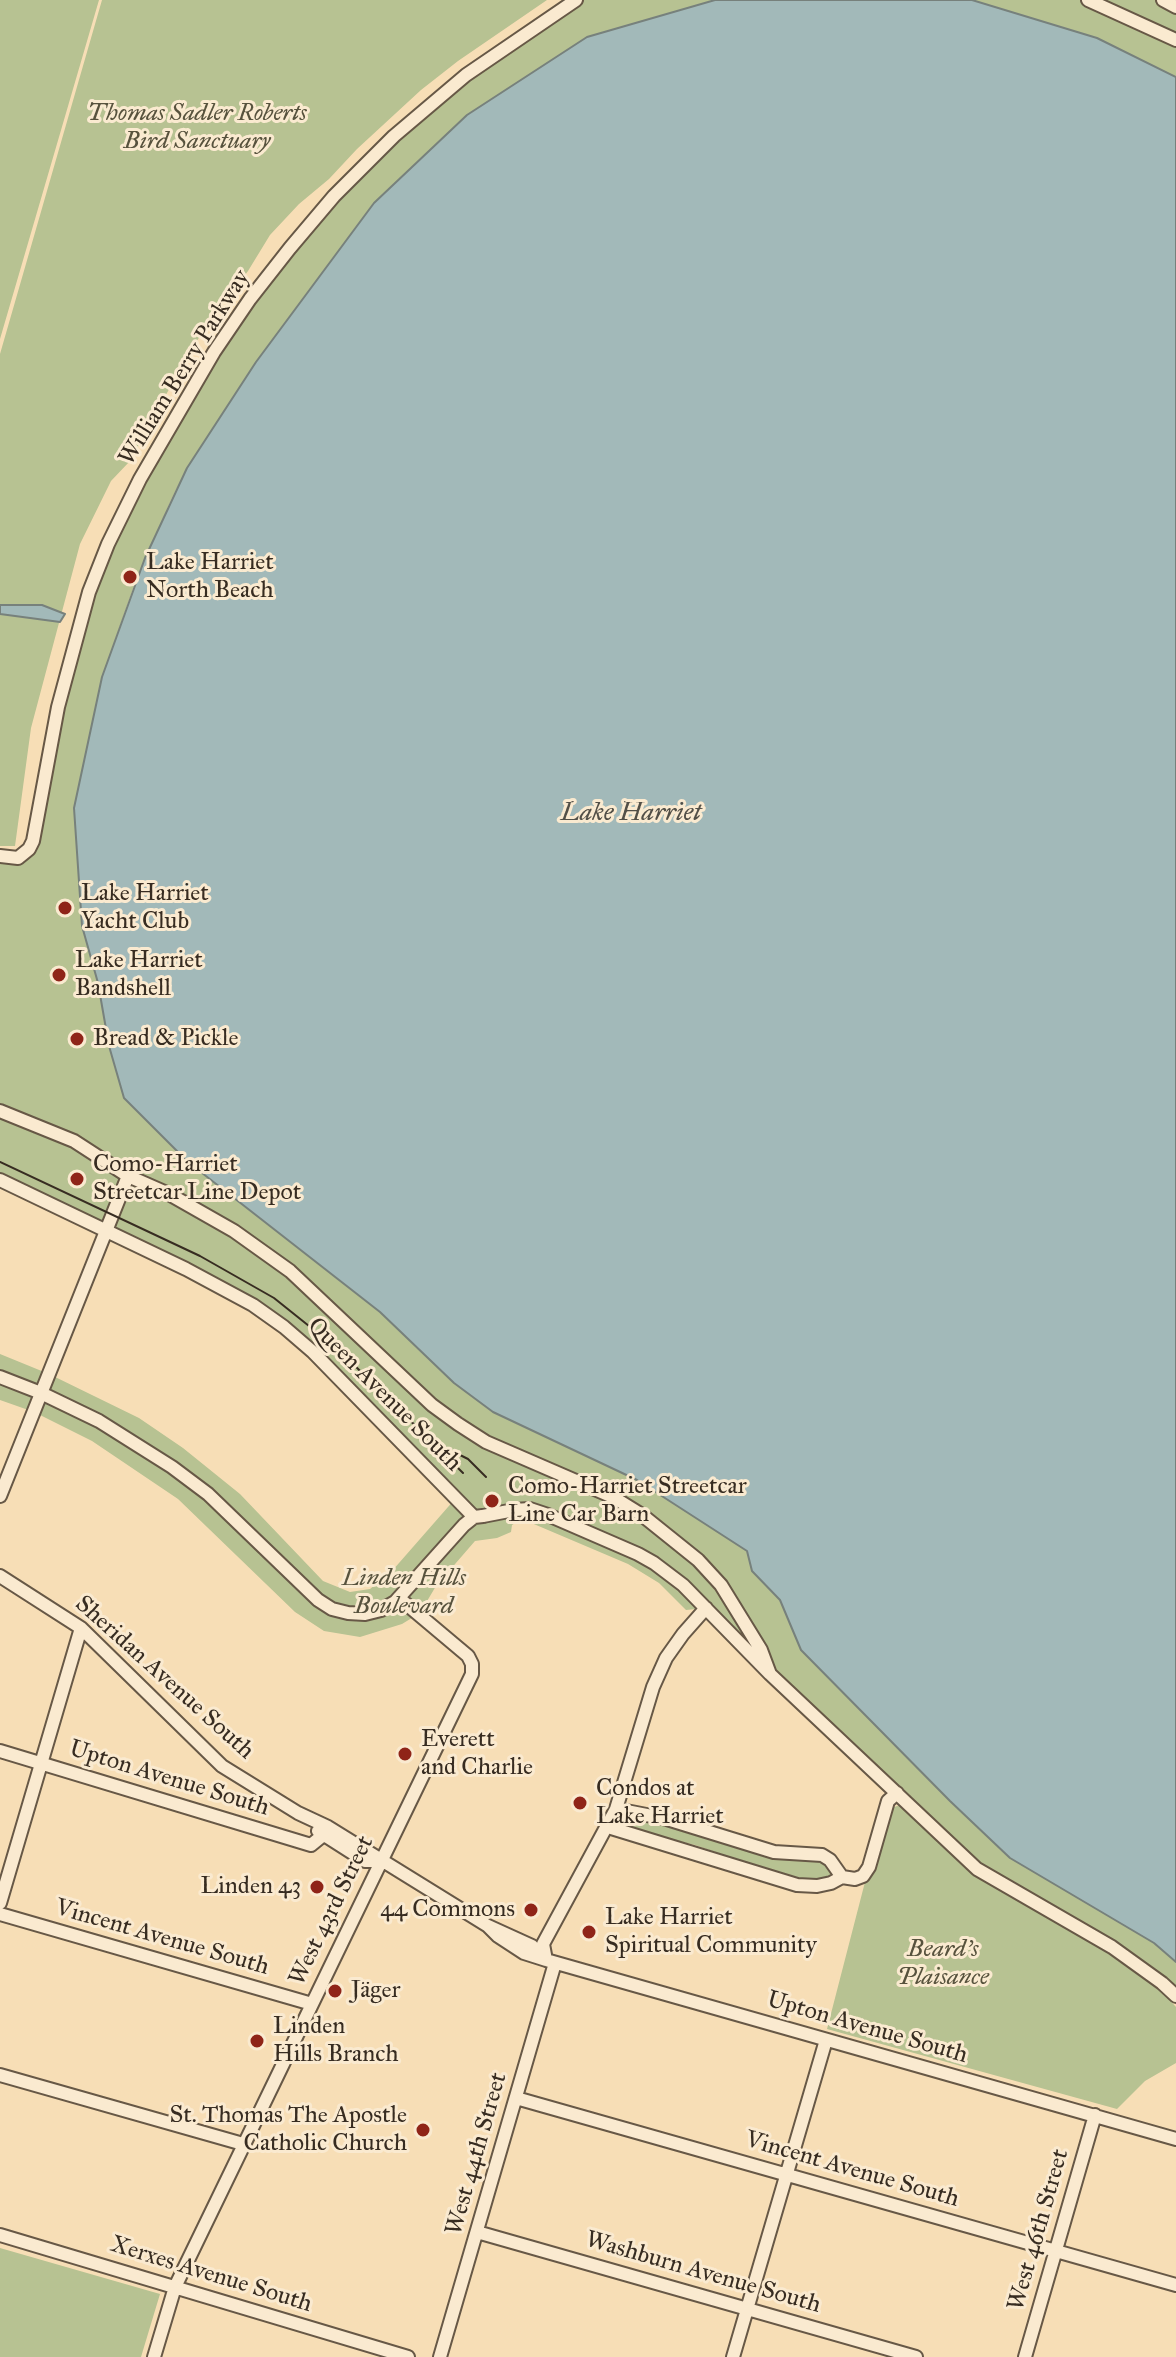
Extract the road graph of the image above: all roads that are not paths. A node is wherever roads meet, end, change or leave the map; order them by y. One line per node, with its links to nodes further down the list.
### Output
1 (576, 0): 6 (street, William Berry Parkway)
2 (1088, 0): 5 (street)
3 (1163, 0): 4 (street)
4 (1176, 7)
5 (1176, 40)
6 (0, 856)
7 (0, 1111): 8 (street)
8 (128, 1176): 10 (street); 19 (street)
9 (0, 1180): 10 (street, Queen Avenue South)
10 (107, 1229): 12 (street); 14 (street, Queen Avenue South)
11 (0, 1377): 12 (street)
12 (41, 1393): 13 (street); 16 (street)
13 (0, 1496)
14 (479, 1516): 16 (street); 17 (street, bridge)
15 (0, 1576): 18 (street, Sheridan Avenue South)
16 (399, 1598): 27 (street, West 43rd Street)
17 (706, 1608): 19 (street); 23 (street, West 44th Street)
18 (81, 1628): 21 (street); 24 (street, Sheridan Avenue South)
19 (770, 1674): 22 (street)
20 (0, 1751): 21 (street, Upton Avenue South)
21 (41, 1763): 26 (street, Upton Avenue South); 29 (street)
22 (897, 1793): 28 (street); 32 (street)
23 (616, 1809): 25 (street, West 44th Street); 28 (street)
24 (298, 1813): 26 (street, Sheridan Avenue South); 27 (street, Sheridan Avenue South)
25 (608, 1827): 28 (street); 31 (street, West 44th Street)
26 (322, 1836): 27 (street, Sheridan Avenue South)
27 (381, 1861): 31 (street, Upton Avenue South); 33 (street, West 43rd Street)
28 (842, 1877)
29 (0, 1903)
30 (0, 1914): 33 (street, Vincent Avenue South)
31 (551, 1962): 34 (street, Upton Avenue South); 36 (street, West 44th Street)
32 (1176, 1996)
33 (312, 2004): 39 (street, West 43rd Street)
34 (826, 2040): 37 (street, Upton Avenue South); 40 (street)
35 (0, 2075): 39 (street)
36 (516, 2098): 40 (street, Vincent Avenue South); 41 (street, West 44th Street)
37 (1095, 2115): 38 (street, Upton Avenue South); 43 (street, West 46th Street)
38 (1176, 2139)
39 (243, 2144): 45 (street, West 43rd Street)
40 (787, 2175): 43 (street, Vincent Avenue South); 46 (street)
41 (477, 2232): 46 (street, Washburn Avenue South); 49 (street, West 44th Street)
42 (0, 2235): 45 (street, Xerxes Avenue South)
43 (1055, 2251): 44 (street, Vincent Avenue South); 52 (street, West 46th Street)
44 (1176, 2285)
45 (175, 2287): 47 (street, West 43rd Street); 48 (street, Xerxes Avenue South)
46 (747, 2309): 50 (street); 51 (street, Washburn Avenue South)
47 (154, 2357)
48 (408, 2357)
49 (440, 2357)
50 (733, 2357)
51 (916, 2357)
52 (1025, 2357)

